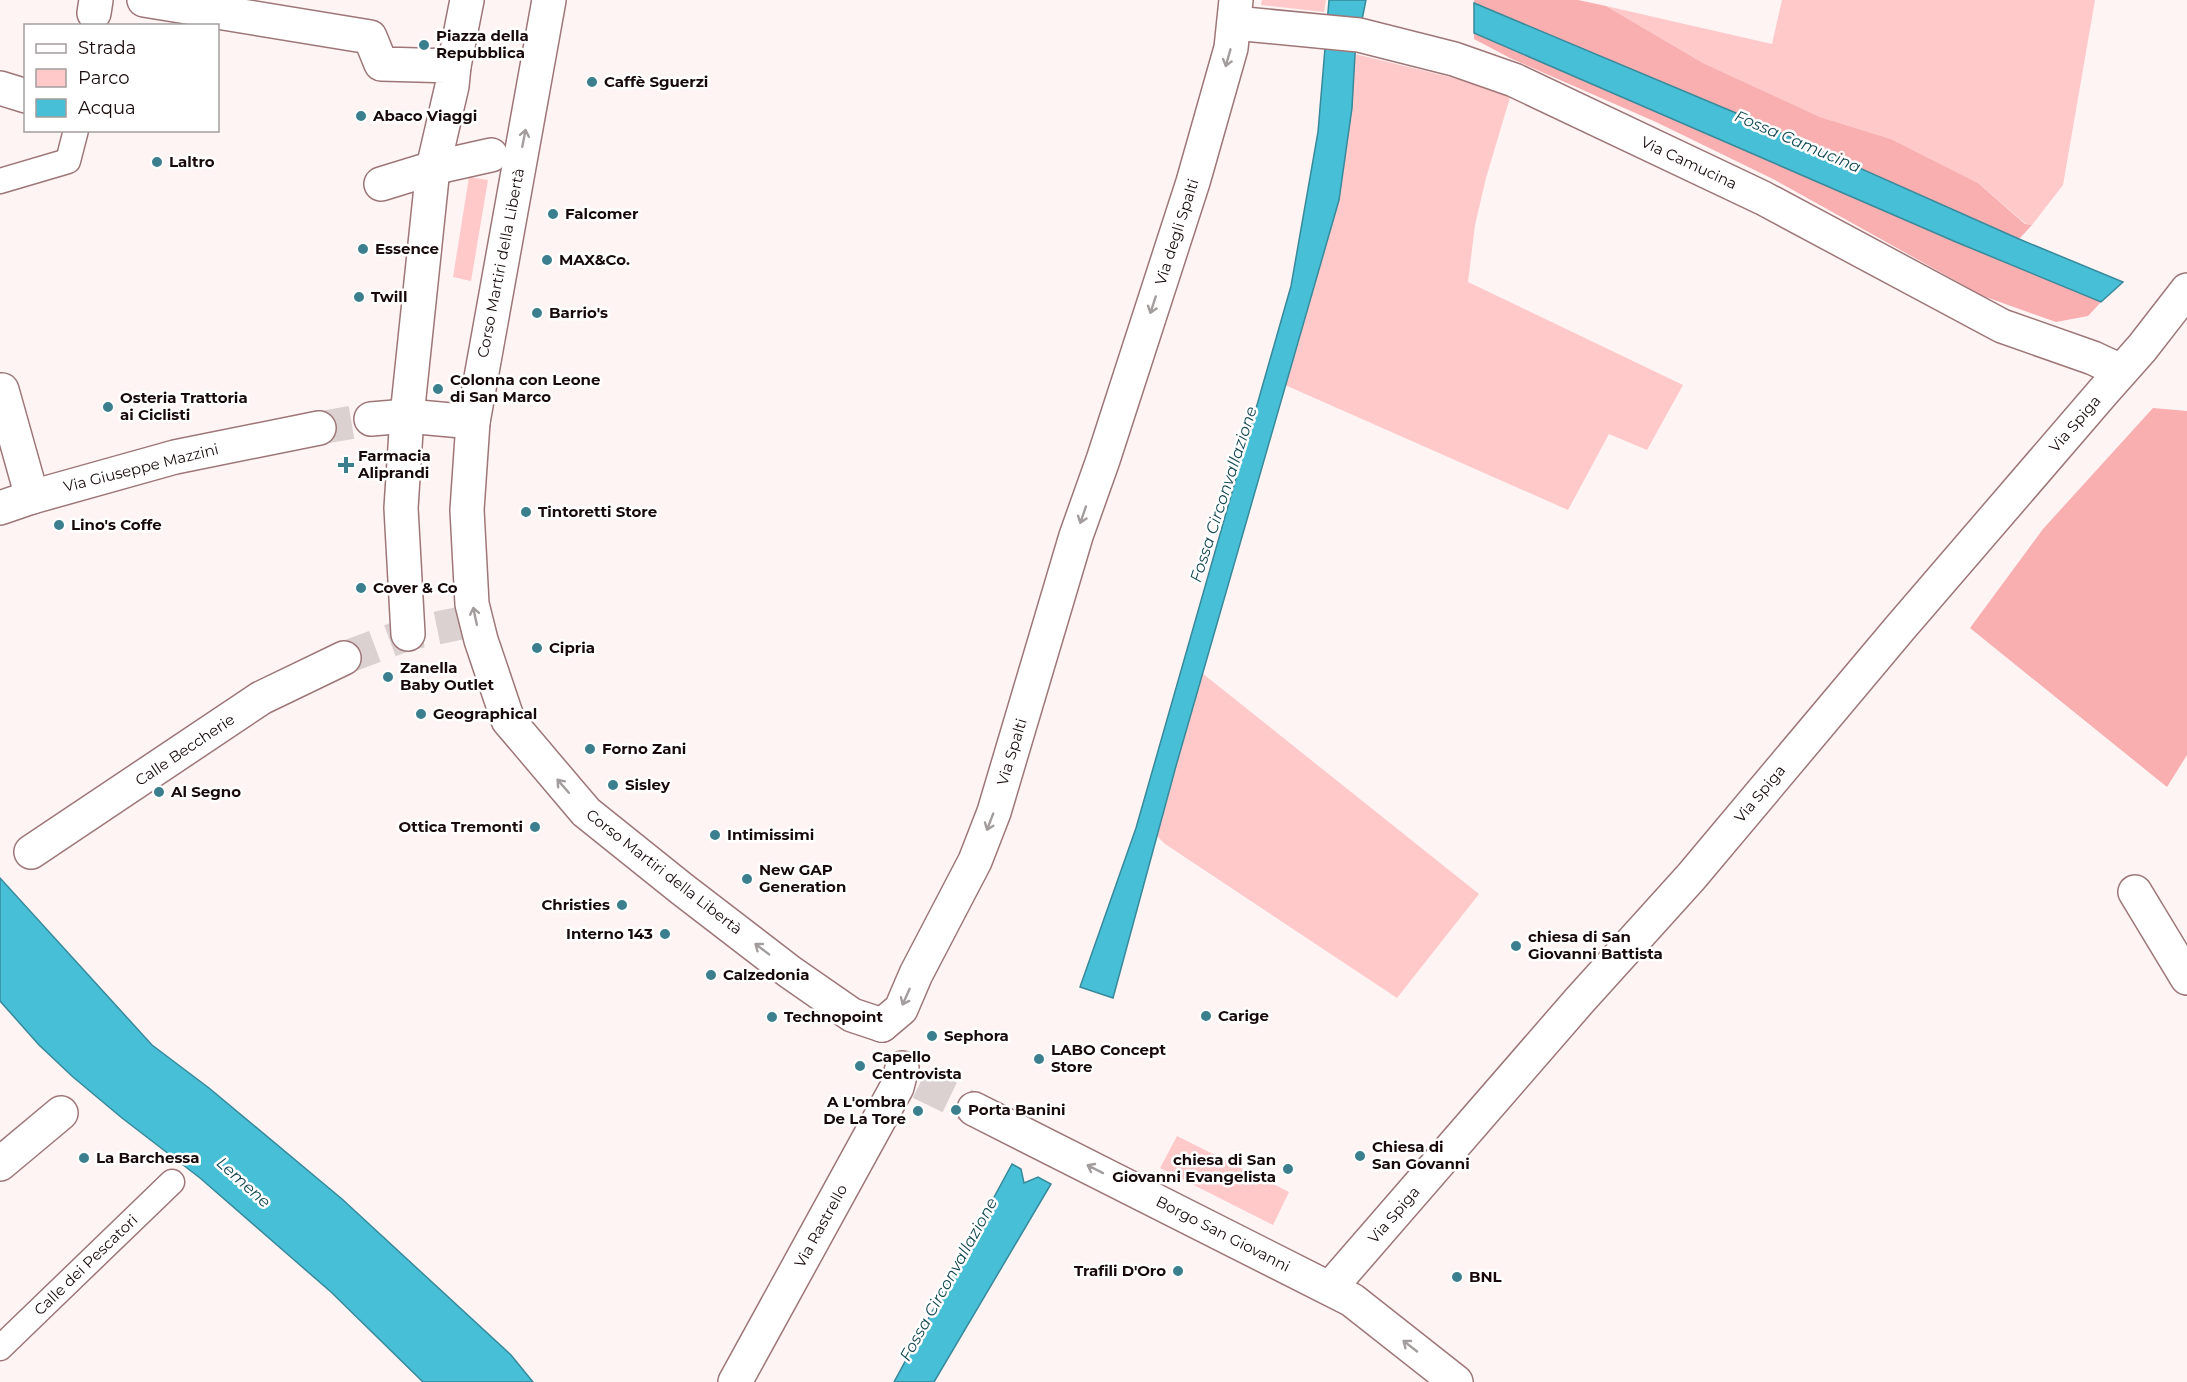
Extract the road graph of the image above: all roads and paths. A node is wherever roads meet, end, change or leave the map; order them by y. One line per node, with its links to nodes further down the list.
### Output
1 (144, 0): 5 (street)
2 (467, 0): 5 (street)
3 (549, 0): 18 (street, Corso Martiri della Libertà, one-way to 3)
4 (1235, 11): 14 (street, Via Camucina); 20 (street, Via degli Spalti, one-way to 20)
5 (454, 66): 10 (street)
6 (0, 88): 7 (street)
7 (24, 95)
8 (75, 132): 11 (lane)
9 (491, 156): 10 (street)
10 (433, 168): 12 (street); 16 (street)
11 (0, 181)
12 (381, 184)
13 (2186, 294): 14 (street, Via Spiga)
14 (2121, 372): 33 (street, Via Spiga)
15 (1, 386): 21 (street)
16 (407, 416): 17 (street); 18 (street); 23 (street)
17 (371, 419)
18 (473, 422): 28 (street, Corso Martiri della Libertà, one-way to 18)
19 (319, 429): 21 (street, Via Giuseppe Mazzini)
20 (1103, 460): 28 (street, Via Spalti, one-way to 28)
21 (32, 497): 22 (street, Via Giuseppe Mazzini)
22 (0, 508)
23 (408, 634)
24 (344, 658): 25 (street, Calle Beccherie)
25 (31, 852)
26 (2134, 892): 27 (street)
27 (2187, 978)
28 (882, 1025): 35 (street, Via Rastrello)
29 (974, 1109): 33 (street, Borgo San Giovanni, one-way to 29)
30 (61, 1113): 31 (street)
31 (0, 1164)
32 (172, 1182): 34 (lane, Calle dei Pescatori)
33 (1330, 1288): 36 (street, Borgo San Giovanni, one-way to 33)
34 (0, 1348)
35 (735, 1382)
36 (1456, 1382)

